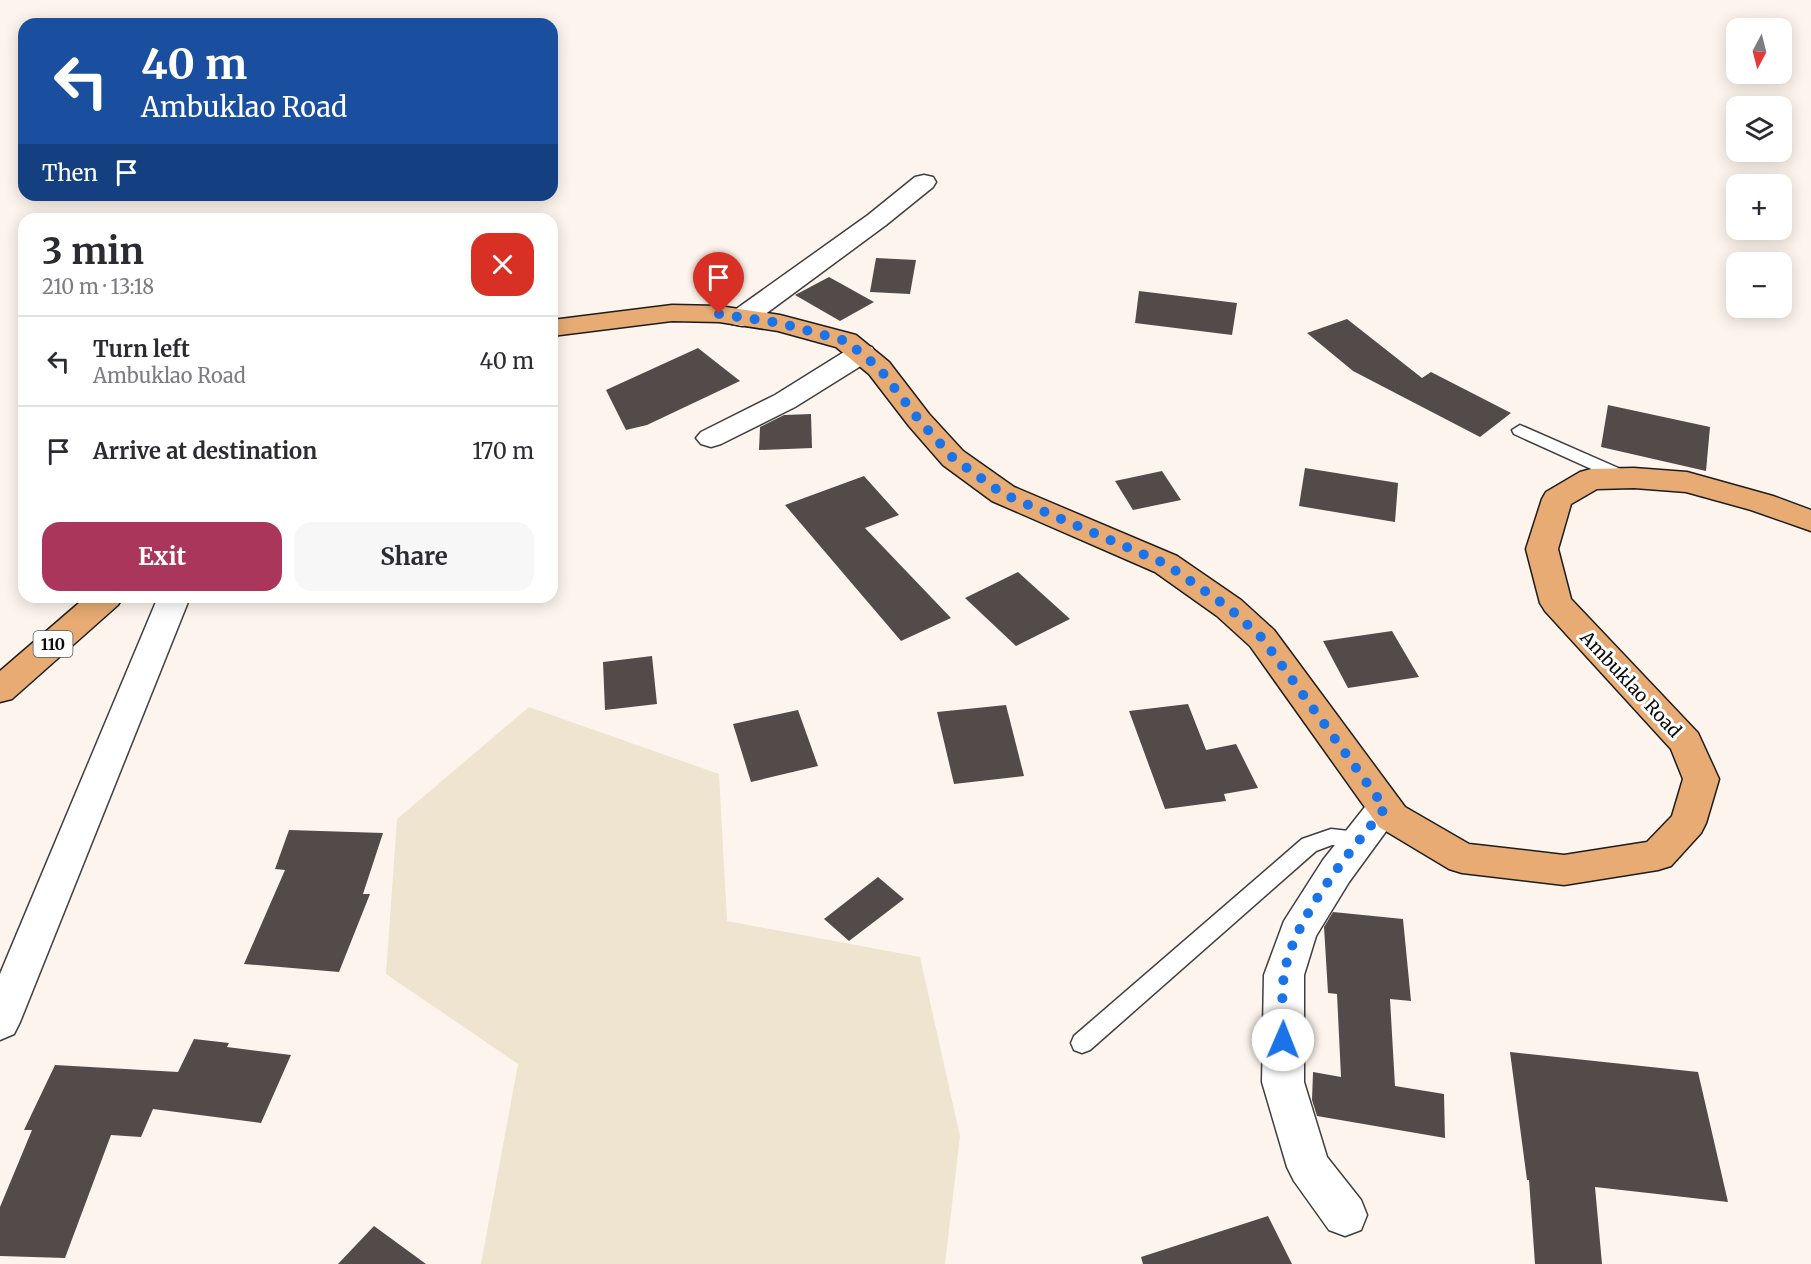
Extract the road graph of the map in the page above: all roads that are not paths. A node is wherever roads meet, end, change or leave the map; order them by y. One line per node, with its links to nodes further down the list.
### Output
1 (924, 182): 2 (street)
2 (742, 318): 3 (main road, Ambuklao Road); 4 (main road, Ambuklao Road)
3 (558, 327)
4 (862, 353): 6 (street); 12 (main road, Ambuklao Road)
5 (1520, 430): 7 (lane)
6 (711, 438)
7 (1626, 478): 8 (main road, Ambuklao Road); 12 (main road, Ambuklao Road)
8 (1811, 521)
9 (100, 603): 11 (main road, 110)
10 (172, 603): 14 (street)
11 (0, 690)
12 (1385, 808): 13 (street)
13 (1360, 840): 15 (lane); 16 (street)
14 (0, 1022)
15 (1082, 1043)
16 (1345, 1215)

